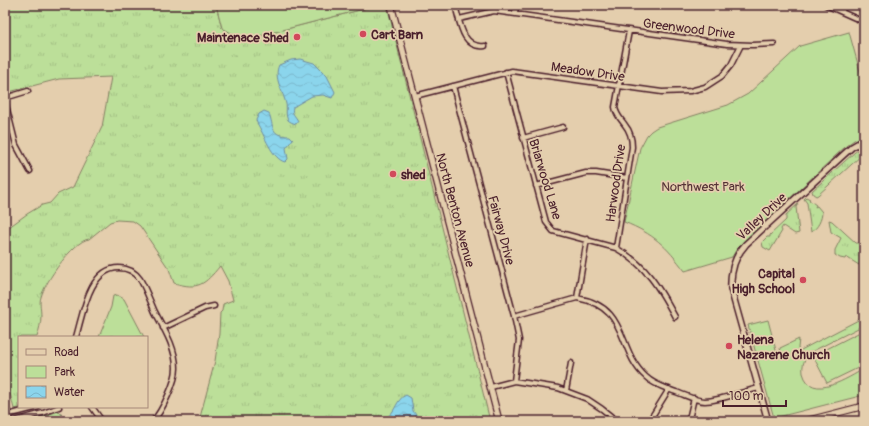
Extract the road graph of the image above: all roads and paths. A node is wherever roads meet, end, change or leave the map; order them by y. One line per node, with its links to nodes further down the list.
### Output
1 (391, 5): 18 (main road, North Benton Avenue)
2 (455, 5): 8 (street)
3 (516, 5): 7 (street)
4 (826, 5): 6 (street)
5 (843, 5): 6 (street)
6 (842, 12): 9 (street)
7 (515, 14): 8 (street, Greenwood Drive); 10 (street, Greenwood Drive)
8 (459, 19): 13 (street)
9 (864, 22)
10 (629, 31): 12 (street, Greenwood Drive); 15 (street, Harwood Drive)
11 (774, 44): 12 (street, Greenwood Drive)
12 (741, 45): 15 (street, Meadow Drive)
13 (486, 46)
14 (506, 72): 15 (street, Meadow Drive); 16 (street, Meadow Drive); 22 (street, Briarwood Lane)
15 (618, 85): 25 (street, Harwood Drive)
16 (453, 86): 18 (street, Meadow Drive); 31 (street, Fairway Drive)
17 (28, 92): 19 (street)
18 (415, 96): 37 (main road, North Benton Avenue)
19 (5, 98)
20 (5, 101): 24 (street)
21 (562, 127): 22 (street)
22 (523, 138): 26 (street, Briarwood Lane)
23 (864, 140): 38 (street, Valley Drive)
24 (30, 171)
25 (627, 178): 26 (street); 28 (street, Harwood Drive)
26 (536, 186): 27 (street, Briarwood Lane)
27 (587, 239): 28 (street, Briarwood Lane); 29 (street)
28 (616, 248): 32 (street, Briarwood Lane)
29 (577, 298): 31 (street); 39 (street)
30 (214, 306): 33 (street)
31 (514, 316): 36 (street, Fairway Drive)
32 (675, 317)
33 (163, 328): 34 (street); 52 (street)
34 (76, 336)
35 (571, 363): 40 (street)
36 (514, 381): 37 (street); 40 (street)
37 (491, 387): 53 (main road, North Benton Avenue)
38 (759, 388): 41 (street); 56 (street, Valley Drive)
39 (668, 389): 41 (street); 55 (street)
40 (566, 391): 54 (street)
41 (694, 398): 48 (street)
42 (5, 402): 47 (street)
43 (864, 406): 57 (main road)
44 (34, 408): 47 (street)
45 (57, 408): 50 (street)
46 (93, 408): 51 (street)
47 (8, 415): 49 (street)
48 (689, 419)
49 (10, 421)
50 (15, 421)
51 (102, 421)
52 (153, 421)
53 (499, 421)
54 (617, 421)
55 (647, 421)
56 (768, 421)
57 (806, 421)

